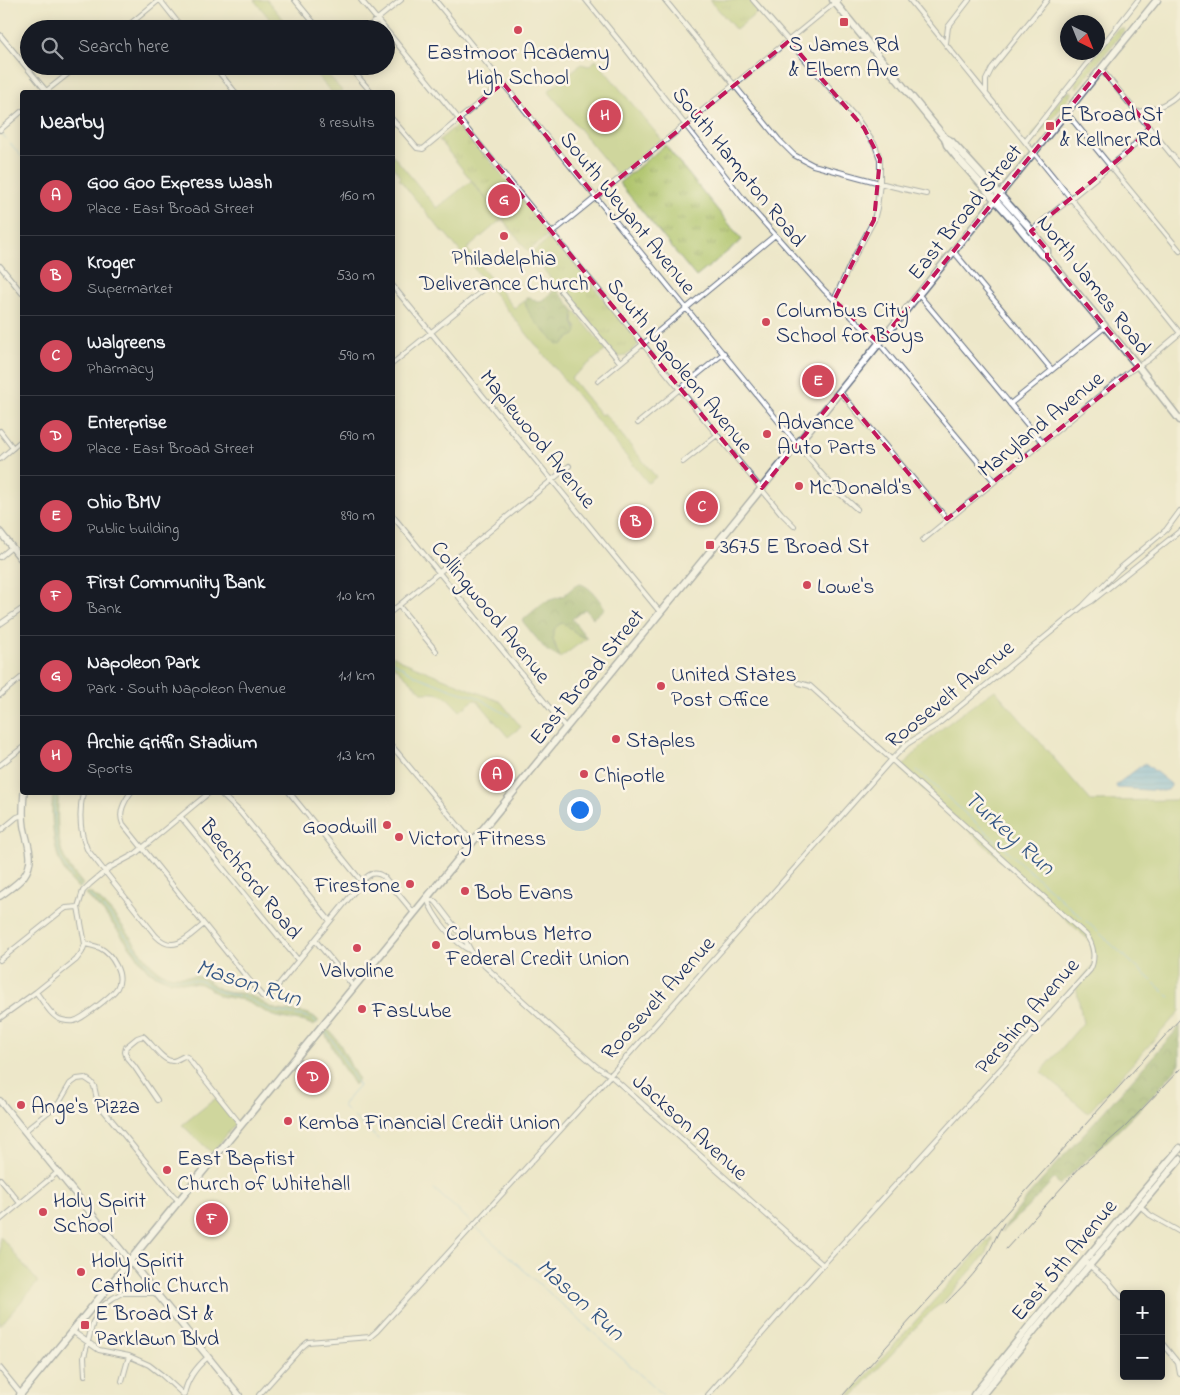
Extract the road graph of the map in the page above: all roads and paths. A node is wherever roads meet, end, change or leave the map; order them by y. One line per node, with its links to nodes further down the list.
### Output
1 (160, 0): 16 (street); 17 (street)
2 (296, 0): 18 (street)
3 (362, 0): 15 (street, South Napoleon Avenue)
4 (401, 0): 15 (street)
5 (435, 0): 31 (street, South Weyant Avenue)
6 (586, 0): 44 (street, South Hampton Road)
7 (664, 0): 32 (street)
8 (753, 0): 21 (street)
9 (910, 0): 23 (street)
10 (969, 0): 23 (street)
11 (1047, 0): 38 (street)
12 (1138, 0): 22 (street)
13 (1157, 0): 26 (main road, East Broad Street)
14 (835, 1): 21 (street); 47 (main road)
15 (377, 19)
16 (135, 20)
17 (176, 20)
18 (312, 20)
19 (0, 35): 24 (street)
20 (395, 41): 42 (street, South Napoleon Avenue)
21 (789, 41): 32 (street); 52 (street)
22 (1105, 42)
23 (946, 44): 38 (street)
24 (20, 60)
25 (1091, 60): 48 (street)
26 (1101, 69): 39 (main road, East Broad Street); 40 (street)
27 (32, 75): 33 (street)
28 (67, 75): 34 (street)
29 (221, 75): 35 (street)
30 (357, 75): 36 (street)
31 (503, 83): 42 (street); 55 (street, South Weyant Avenue)
32 (734, 85): 44 (street); 52 (street)
33 (44, 90)
34 (48, 90)
35 (233, 90)
36 (369, 90)
37 (1180, 92): 40 (street)
38 (986, 93): 48 (street)
39 (1066, 112): 49 (main road, East Broad Street); 51 (street)
40 (1138, 112): 45 (street)
41 (20, 113): 46 (street)
42 (459, 119): 43 (street); 59 (street, South Napoleon Avenue)
43 (395, 123)
44 (685, 126): 55 (street); 60 (street, South Hampton Road)
45 (1149, 127): 50 (street); 51 (street)
46 (0, 130)
47 (945, 138): 54 (main road, North James Road); 57 (main road)
48 (1025, 142): 49 (street)
49 (1033, 153): 54 (main road, East Broad Street); 56 (street)
50 (1180, 165)
51 (1111, 166): 56 (street); 61 (street)
52 (880, 183): 53 (street); 70 (street)
53 (926, 194)
54 (1000, 195): 57 (main road, East Broad Street); 58 (main road, North James Road)
55 (596, 197): 59 (street); 71 (street, South Weyant Avenue)
56 (1070, 199): 58 (street); 74 (street)
57 (995, 201): 62 (main road, East Broad Street); 63 (main road)
58 (1031, 231): 63 (main road, North James Road)
59 (552, 233): 76 (street, South Napoleon Avenue)
60 (774, 236): 70 (street, South Hampton Road); 71 (street)
61 (1180, 251)
62 (954, 252): 69 (main road, East Broad Street); 81 (street)
63 (1047, 256): 72 (main road, North James Road)
64 (0, 266): 67 (street)
65 (395, 289): 73 (street, Maplewood Avenue)
66 (483, 290): 73 (street)
67 (20, 291)
68 (561, 291): 79 (street)
69 (919, 295): 75 (main road, East Broad Street); 85 (street)
70 (834, 300): 75 (street, South Hampton Road)
71 (687, 308): 76 (street); 77 (street, South Weyant Avenue)
72 (1105, 327): 80 (main road, North James Road); 81 (street)
73 (431, 332): 78 (street); 97 (street, Maplewood Avenue)
74 (1180, 333): 80 (street, Maryland Avenue)
75 (879, 343): 84 (main road, East Broad Street); 98 (street, South Hampton Road)
76 (642, 344): 79 (street); 83 (street, South Napoleon Avenue)
77 (724, 353): 83 (street); 92 (street, South Weyant Avenue)
78 (395, 362)
79 (620, 362): 82 (street)
80 (1138, 366): 86 (main road, North James Road); 91 (street, Maryland Avenue)
81 (1052, 370): 85 (street)
82 (598, 381)
83 (680, 390): 87 (street); 89 (street, South Napoleon Avenue)
84 (840, 392): 92 (main road, East Broad Street); 103 (street)
85 (1010, 404): 91 (street)
86 (1180, 420)
87 (638, 422)
88 (0, 431): 93 (street)
89 (717, 435): 95 (street); 99 (street, South Napoleon Avenue)
90 (20, 442): 93 (street)
91 (1042, 442): 98 (street, Maryland Avenue)
92 (797, 444): 99 (main road, East Broad Street); 100 (street, South Weyant Avenue)
93 (14, 448): 94 (street)
94 (0, 459)
95 (683, 462)
96 (569, 466): 97 (street)
97 (553, 480): 111 (street); 116 (street, Maplewood Avenue)
98 (994, 481): 103 (street, Maryland Avenue)
99 (762, 488): 104 (street, South Napoleon Avenue); 116 (main road, East Broad Street)
100 (857, 509)
101 (1180, 511): 113 (street, Roosevelt Avenue)
102 (395, 519): 111 (street, Collingwood Avenue)
103 (947, 520): 107 (street, Maryland Avenue)
104 (794, 526)
105 (1180, 531): 113 (street, Roosevelt Avenue)
106 (0, 532): 108 (street)
107 (923, 540)
108 (12, 547): 109 (street); 110 (street)
109 (0, 557)
110 (20, 557)
111 (440, 573): 112 (street); 122 (street, Collingwood Avenue)
112 (399, 606): 114 (street); 118 (street)
113 (1083, 606): 125 (street, Roosevelt Avenue)
114 (395, 609)
115 (20, 611): 117 (street)
116 (660, 612): 122 (main road, East Broad Street)
117 (0, 624)
118 (436, 651)
119 (20, 679): 121 (street)
120 (799, 683): 125 (street, Pershing Avenue)
121 (0, 695)
122 (566, 728): 136 (main road, East Broad Street)
123 (20, 750): 126 (street)
124 (395, 750): 136 (street)
125 (892, 759): 158 (street, Roosevelt Avenue); 174 (street, Pershing Avenue)
126 (0, 765)
127 (24, 795): 133 (street)
128 (83, 795): 138 (street)
129 (129, 795): 137 (street)
130 (207, 795): 134 (street)
131 (222, 795): 145 (street)
132 (291, 795): 139 (street)
133 (23, 815): 135 (street); 140 (street)
134 (181, 817): 137 (street); 154 (street, Beechford Road)
135 (0, 831)
136 (472, 843): 141 (main road, East Broad Street)
137 (142, 849): 138 (street); 146 (street)
138 (105, 872): 142 (street); 146 (street)
139 (362, 882): 143 (street); 145 (street)
140 (0, 896)
141 (427, 898): 143 (main road, East Broad Street); 144 (street, Jackson Avenue); 147 (street, Jackson Avenue)
142 (78, 907): 150 (street); 153 (street)
143 (414, 913): 155 (main road, East Broad Street)
144 (450, 920): 147 (street); 149 (street, Jackson Avenue)
145 (330, 921): 148 (street)
146 (203, 924): 154 (street)
147 (443, 925): 151 (street, Jackson Avenue)
148 (315, 940): 154 (street); 155 (street)
149 (466, 940): 151 (street); 152 (street, Jackson Avenue)
150 (85, 944): 156 (street); 156 (street)
151 (460, 945): 152 (street, Jackson Avenue)
152 (471, 951): 158 (street, Jackson Avenue)
153 (0, 960)
154 (298, 960)
155 (354, 987): 161 (main road, East Broad Street)
156 (36, 992): 157 (street)
157 (0, 1018)
158 (610, 1075): 174 (street, Jackson Avenue); 189 (street, Roosevelt Avenue)
159 (156, 1100): 161 (street)
160 (1, 1102): 162 (street)
161 (241, 1125): 167 (main road, East Broad Street)
162 (25, 1131): 165 (street); 167 (street)
163 (1180, 1148): 169 (main road, East 5th Avenue)
164 (1180, 1159): 169 (main road, East 5th Avenue)
165 (58, 1172): 168 (street); 172 (street)
166 (0, 1179): 168 (street)
167 (179, 1201): 172 (main road, East Broad Street)
168 (20, 1203): 170 (street)
169 (1137, 1204): 171 (street); 173 (main road, East 5th Avenue)
170 (0, 1220)
171 (1180, 1232)
172 (130, 1261): 175 (street); 177 (main road, East Broad Street)
173 (1086, 1263): 176 (street); 191 (main road, East 5th Avenue); 192 (main road, East 5th Avenue)
174 (823, 1265): 190 (street, Pershing Avenue)
175 (156, 1293): 178 (street); 181 (street)
176 (1120, 1295)
177 (72, 1331): 178 (street); 186 (main road, East Broad Street)
178 (88, 1343): 180 (street); 184 (street)
179 (1165, 1347): 183 (street)
180 (129, 1356): 185 (street); 187 (street)
181 (208, 1357): 187 (street); 188 (street)
182 (0, 1368): 186 (street)
183 (1180, 1374)
184 (85, 1376)
185 (122, 1381)
186 (20, 1394)
187 (184, 1395)
188 (239, 1395)
189 (259, 1395)
190 (708, 1395)
191 (974, 1395)
192 (982, 1395)

